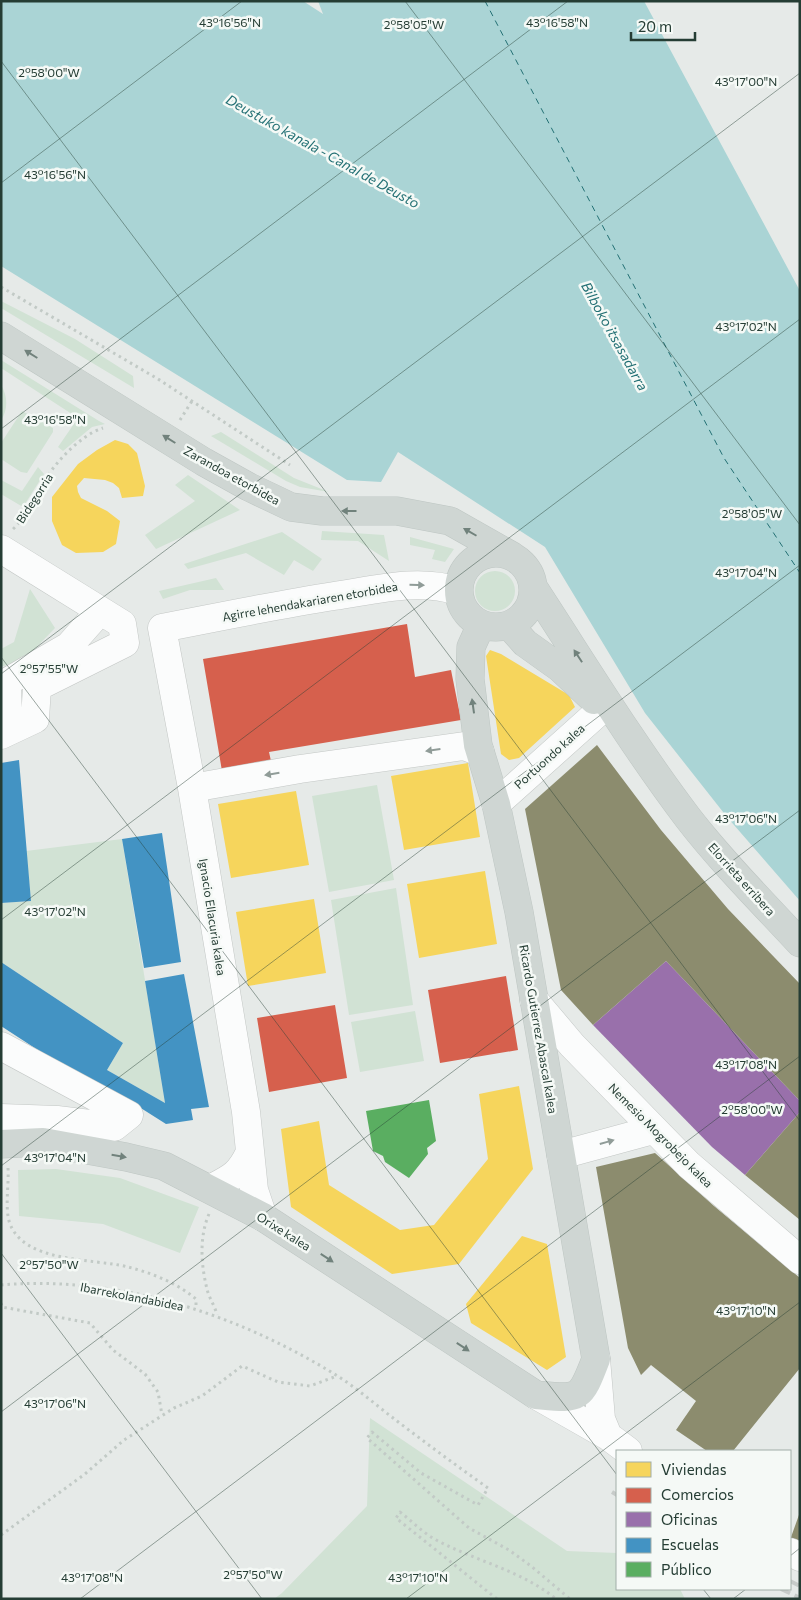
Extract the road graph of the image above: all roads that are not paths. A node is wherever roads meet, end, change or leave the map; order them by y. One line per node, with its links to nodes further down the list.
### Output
1 (1, 336): 3 (main road, Zarandoa etorbidea, one-way to 1)
2 (3, 540): 9 (street); 12 (street)
3 (512, 556): 4 (main road); 5 (main road)
4 (533, 587): 8 (main road); 13 (main road, one-way to 4)
5 (458, 591): 7 (main road); 9 (street, Agirre lehendakariaren etorbidea, one-way to 5)
6 (99, 612): 11 (street)
7 (481, 625): 8 (main road); 14 (main road, Ricardo Gutierrez Abascal kalea, one-way to 7)
8 (508, 625): 10 (main road)
9 (162, 628): 15 (street, Ignacio Ellacuria kalea)
10 (603, 708): 13 (main road); 16 (street, Portuondo kalea)
11 (1, 723)
12 (1, 735)
13 (632, 742): 17 (main road, Elorrieta erribera)
14 (480, 752): 15 (street, one-way to 15); 16 (main road, Ricardo Gutierrez Abascal kalea)
15 (192, 788): 25 (street, Ignacio Ellacuria kalea)
16 (496, 804): 18 (main road, Ricardo Gutierrez Abascal kalea)
17 (800, 943)
18 (534, 1000): 19 (street, Nemesio Mogrobejo kalea); 21 (main road, Ricardo Gutierrez Abascal kalea)
19 (572, 1045): 21 (street); 23 (street, Nemesio Mogrobejo kalea)
20 (1, 1046): 22 (street)
21 (545, 1058): 26 (main road, Ricardo Gutierrez Abascal kalea)
22 (1, 1118)
23 (653, 1130): 26 (street, one-way to 23); 29 (street, Nemesio Mogrobejo kalea)
24 (4, 1154): 27 (main road, Orixe kalea, one-way to 27)
25 (249, 1154): 27 (street); 28 (street, Ignacio Ellacuria kalea)
26 (561, 1155): 30 (main road, Ricardo Gutierrez Abascal kalea)
27 (211, 1198): 28 (main road, Orixe kalea)
28 (263, 1217): 31 (main road, Orixe kalea, one-way to 31)
29 (800, 1260)
30 (596, 1359): 31 (main road, Orixe kalea); 32 (street, Ricardo Gutierrez Abascal kalea)
31 (536, 1395): 32 (street, Orixe kalea)
32 (618, 1444)

